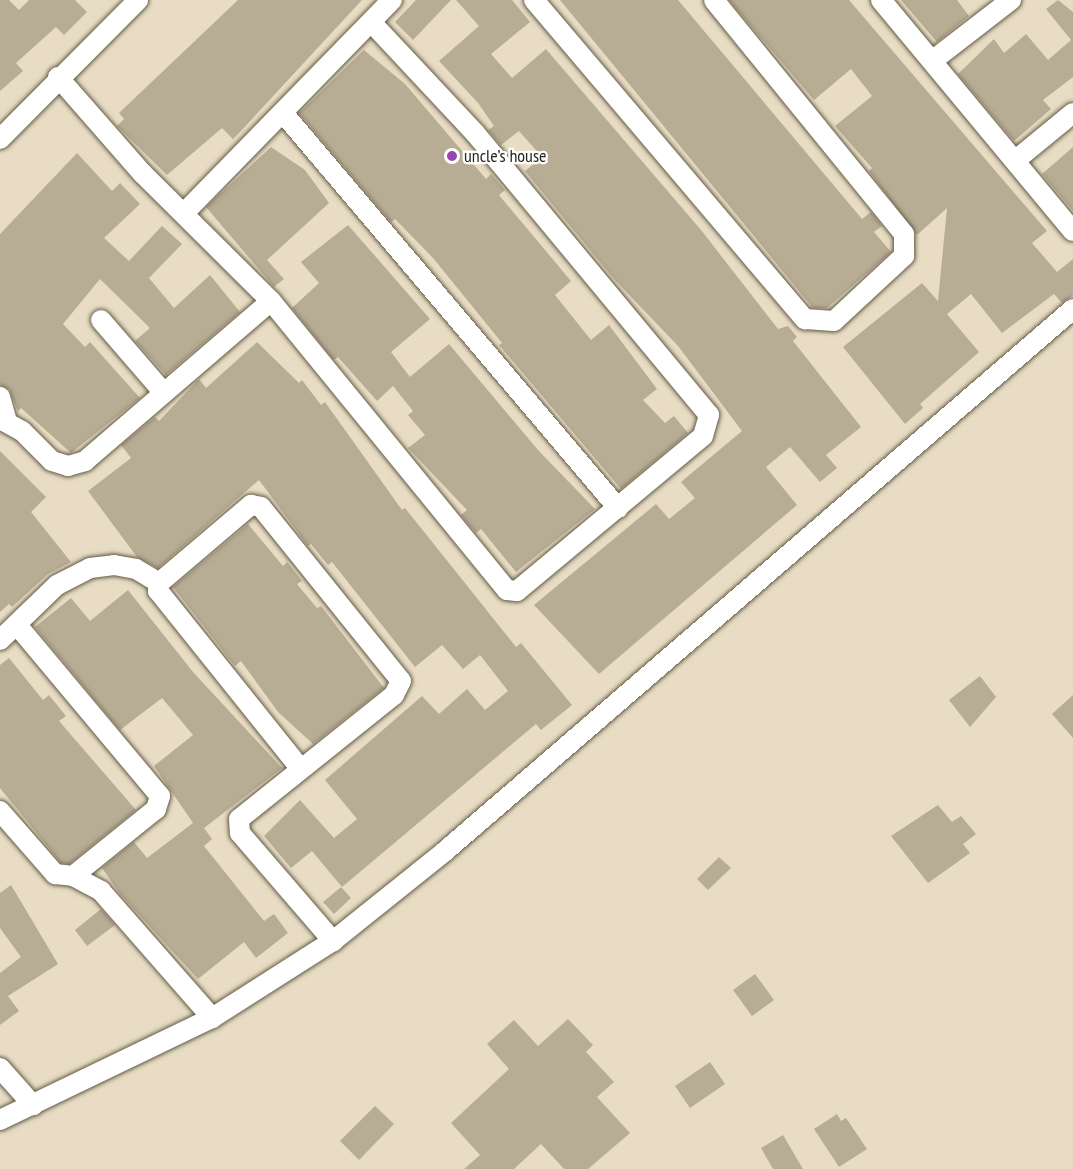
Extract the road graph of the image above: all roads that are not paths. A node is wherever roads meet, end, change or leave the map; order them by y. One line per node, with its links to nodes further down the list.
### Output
1 (392, 0): 7 (street)
2 (534, 0): 3 (street)
3 (714, 0)
4 (881, 0): 8 (street)
5 (1011, 0): 8 (street)
6 (135, 1): 9 (street)
7 (371, 22): 10 (street); 22 (street)
8 (932, 61): 13 (street)
9 (58, 76): 12 (street); 14 (street)
10 (283, 113): 14 (street); 22 (street)
11 (1073, 113): 13 (street)
12 (0, 139)
13 (1017, 159): 15 (street)
14 (186, 211): 16 (street)
15 (1073, 231)
16 (272, 301): 19 (street); 22 (street)
17 (1073, 309): 29 (street)
18 (101, 320): 19 (street)
19 (164, 393): 21 (street)
20 (0, 397): 21 (street)
21 (3, 418)
22 (618, 508)
23 (159, 583): 24 (street); 26 (street); 26 (street)
24 (17, 625): 25 (street); 28 (street)
25 (0, 640)
26 (300, 768): 29 (street)
27 (0, 811): 28 (street)
28 (73, 876): 30 (street)
29 (333, 941): 30 (street)
30 (212, 1018): 32 (street)
31 (0, 1068): 32 (street)
32 (33, 1105): 33 (street)
33 (0, 1120)

